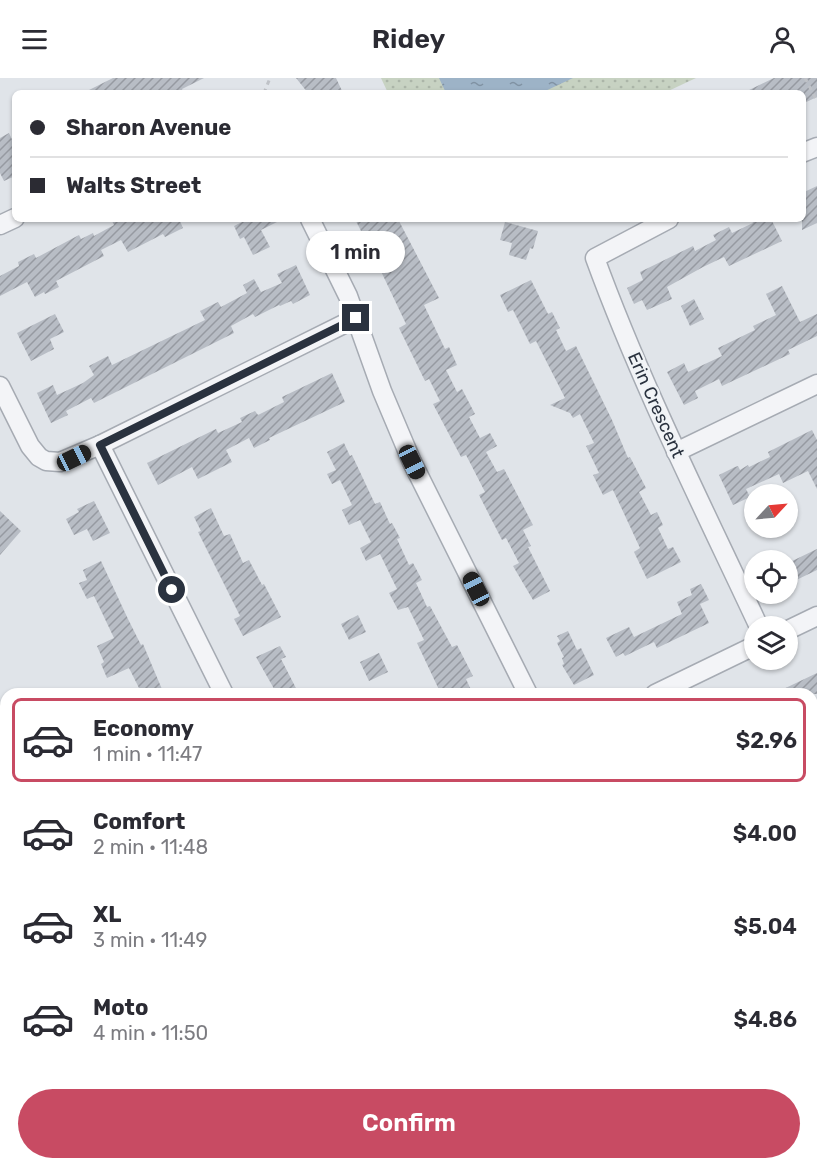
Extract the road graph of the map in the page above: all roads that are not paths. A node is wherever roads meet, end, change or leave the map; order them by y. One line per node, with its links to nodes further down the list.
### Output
1 (311, 222): 3 (street)
2 (663, 222): 7 (street, Erin Crescent)
3 (356, 318): 6 (street); 13 (street)
4 (817, 384): 7 (street)
5 (0, 387): 6 (street)
6 (100, 445): 12 (street)
7 (676, 452): 8 (street, Erin Crescent)
8 (754, 616)
9 (817, 616): 10 (street)
10 (798, 625)
11 (744, 651): 14 (street)
12 (221, 688)
13 (525, 688)
14 (667, 688)

